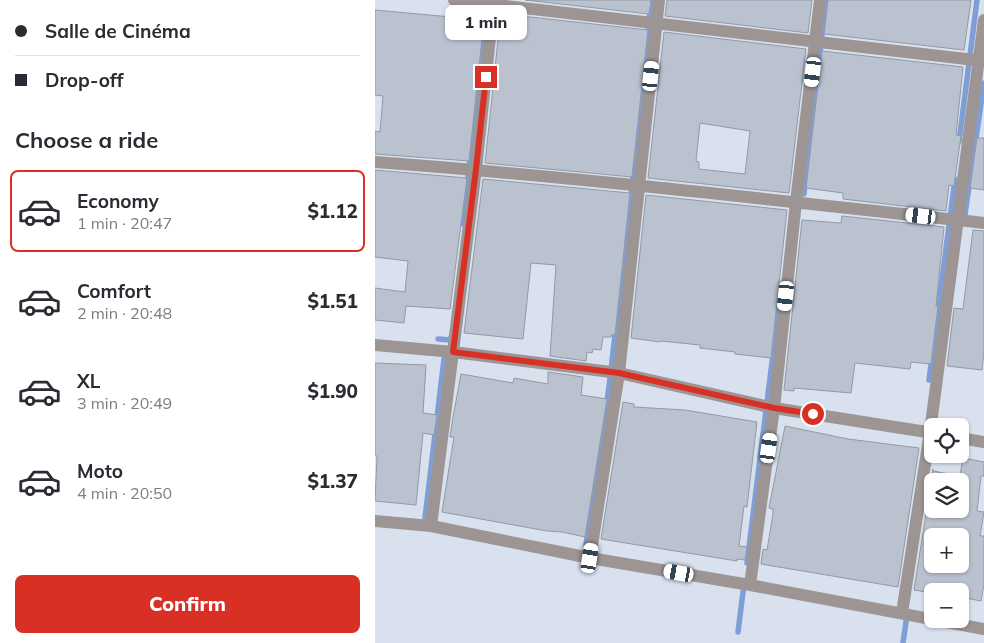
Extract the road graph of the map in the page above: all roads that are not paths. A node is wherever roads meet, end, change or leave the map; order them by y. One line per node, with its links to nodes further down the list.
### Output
1 (453, 0): 4 (street)
2 (659, 0): 6 (street)
3 (820, 0): 7 (street)
4 (493, 2): 6 (street); 10 (street)
5 (984, 20): 8 (street)
6 (656, 22): 7 (street); 11 (street)
7 (816, 41): 8 (street); 12 (street)
8 (982, 61): 13 (street)
9 (375, 162): 10 (street)
10 (476, 169): 11 (street); 16 (street)
11 (640, 185): 12 (street); 17 (street)
12 (796, 202): 13 (street); 18 (street)
13 (957, 220): 14 (street); 19 (street)
14 (984, 223)
15 (375, 345): 16 (street)
16 (453, 352): 17 (street); 25 (street)
17 (619, 373): 18 (street); 26 (street)
18 (774, 408): 20 (street); 27 (street)
19 (933, 418)
20 (924, 432)
21 (969, 440): 22 (street)
22 (984, 442)
23 (926, 463): 28 (street)
24 (375, 521): 25 (street)
25 (431, 526): 26 (street)
26 (590, 558): 27 (street)
27 (750, 585): 28 (street)
28 (902, 613): 29 (street)
29 (984, 630)

